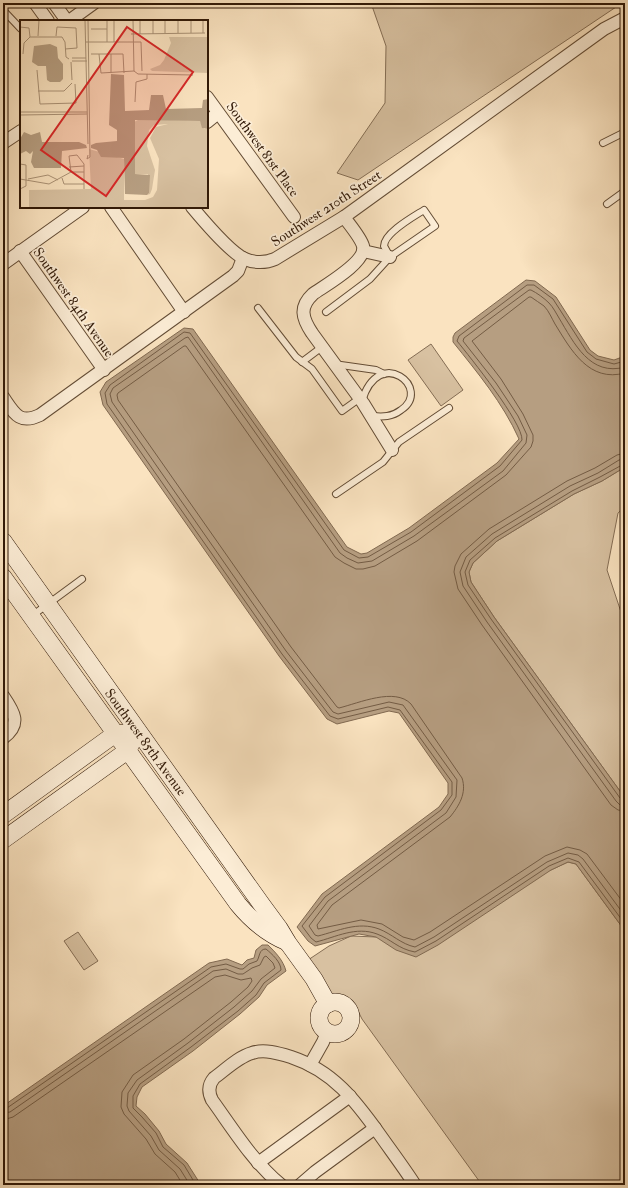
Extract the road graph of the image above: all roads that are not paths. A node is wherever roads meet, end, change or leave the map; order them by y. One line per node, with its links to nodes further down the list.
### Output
1 (35, 3): 6 (street)
2 (54, 3): 7 (street)
3 (94, 3): 8 (street)
4 (3, 10): 9 (lane)
5 (625, 18): 23 (street, Southwest 210th Street)
6 (47, 20)
7 (67, 20)
8 (69, 20)
9 (20, 28)
10 (208, 98): 11 (street, Southwest 81st Place)
11 (218, 113): 12 (street); 22 (street, Southwest 81st Place)
12 (208, 121)
13 (20, 132): 15 (street)
14 (625, 132): 16 (lane)
15 (3, 143)
16 (603, 143)
17 (625, 191): 18 (lane)
18 (607, 204)
19 (82, 208): 24 (street)
20 (111, 208): 30 (street)
21 (193, 208): 27 (street)
22 (294, 217)
23 (344, 217): 25 (street); 27 (street, Southwest 210th Street)
24 (20, 251): 28 (street); 35 (street, Southwest 84th Avenue)
25 (363, 251): 26 (street); 32 (street)
26 (390, 257): 26 (lane); 31 (lane)
27 (242, 258): 30 (street)
28 (3, 264)
29 (258, 308): 33 (lane)
30 (184, 312): 35 (street)
31 (326, 312)
32 (322, 347): 33 (lane); 34 (street)
33 (302, 362): 38 (lane)
34 (334, 364): 36 (lane); 38 (street)
35 (104, 370): 37 (street)
36 (384, 374): 38 (lane); 40 (lane)
37 (3, 397)
38 (361, 400): 40 (street)
39 (448, 408): 41 (lane)
40 (372, 416): 41 (street)
41 (392, 450): 42 (lane)
42 (336, 494)
43 (3, 541): 46 (street, Southwest 85th Avenue)
44 (3, 577): 47 (street, Southwest 85th Avenue)
45 (82, 579): 46 (lane)
46 (48, 604): 47 (lane); 49 (street, Southwest 85th Avenue)
47 (31, 616): 50 (street, Southwest 85th Avenue)
48 (3, 696): 51 (street)
49 (138, 731): 50 (street); 52 (street); 55 (street, Southwest 85th Avenue)
50 (115, 734): 52 (street, Southwest 85th Avenue); 53 (street)
51 (3, 738)
52 (127, 751): 54 (street); 55 (street, Southwest 85th Avenue)
53 (3, 815)
54 (3, 840)
55 (288, 943): 56 (street, Southwest 85th Avenue)
56 (328, 1004): 57 (street); 57 (street)
57 (327, 1032): 58 (street)
58 (310, 1065): 59 (street); 61 (street)
59 (350, 1096): 60 (street); 61 (street)
60 (375, 1128): 63 (street); 64 (street)
61 (258, 1163): 62 (street)
62 (281, 1185)
63 (300, 1185)
64 (415, 1185)

